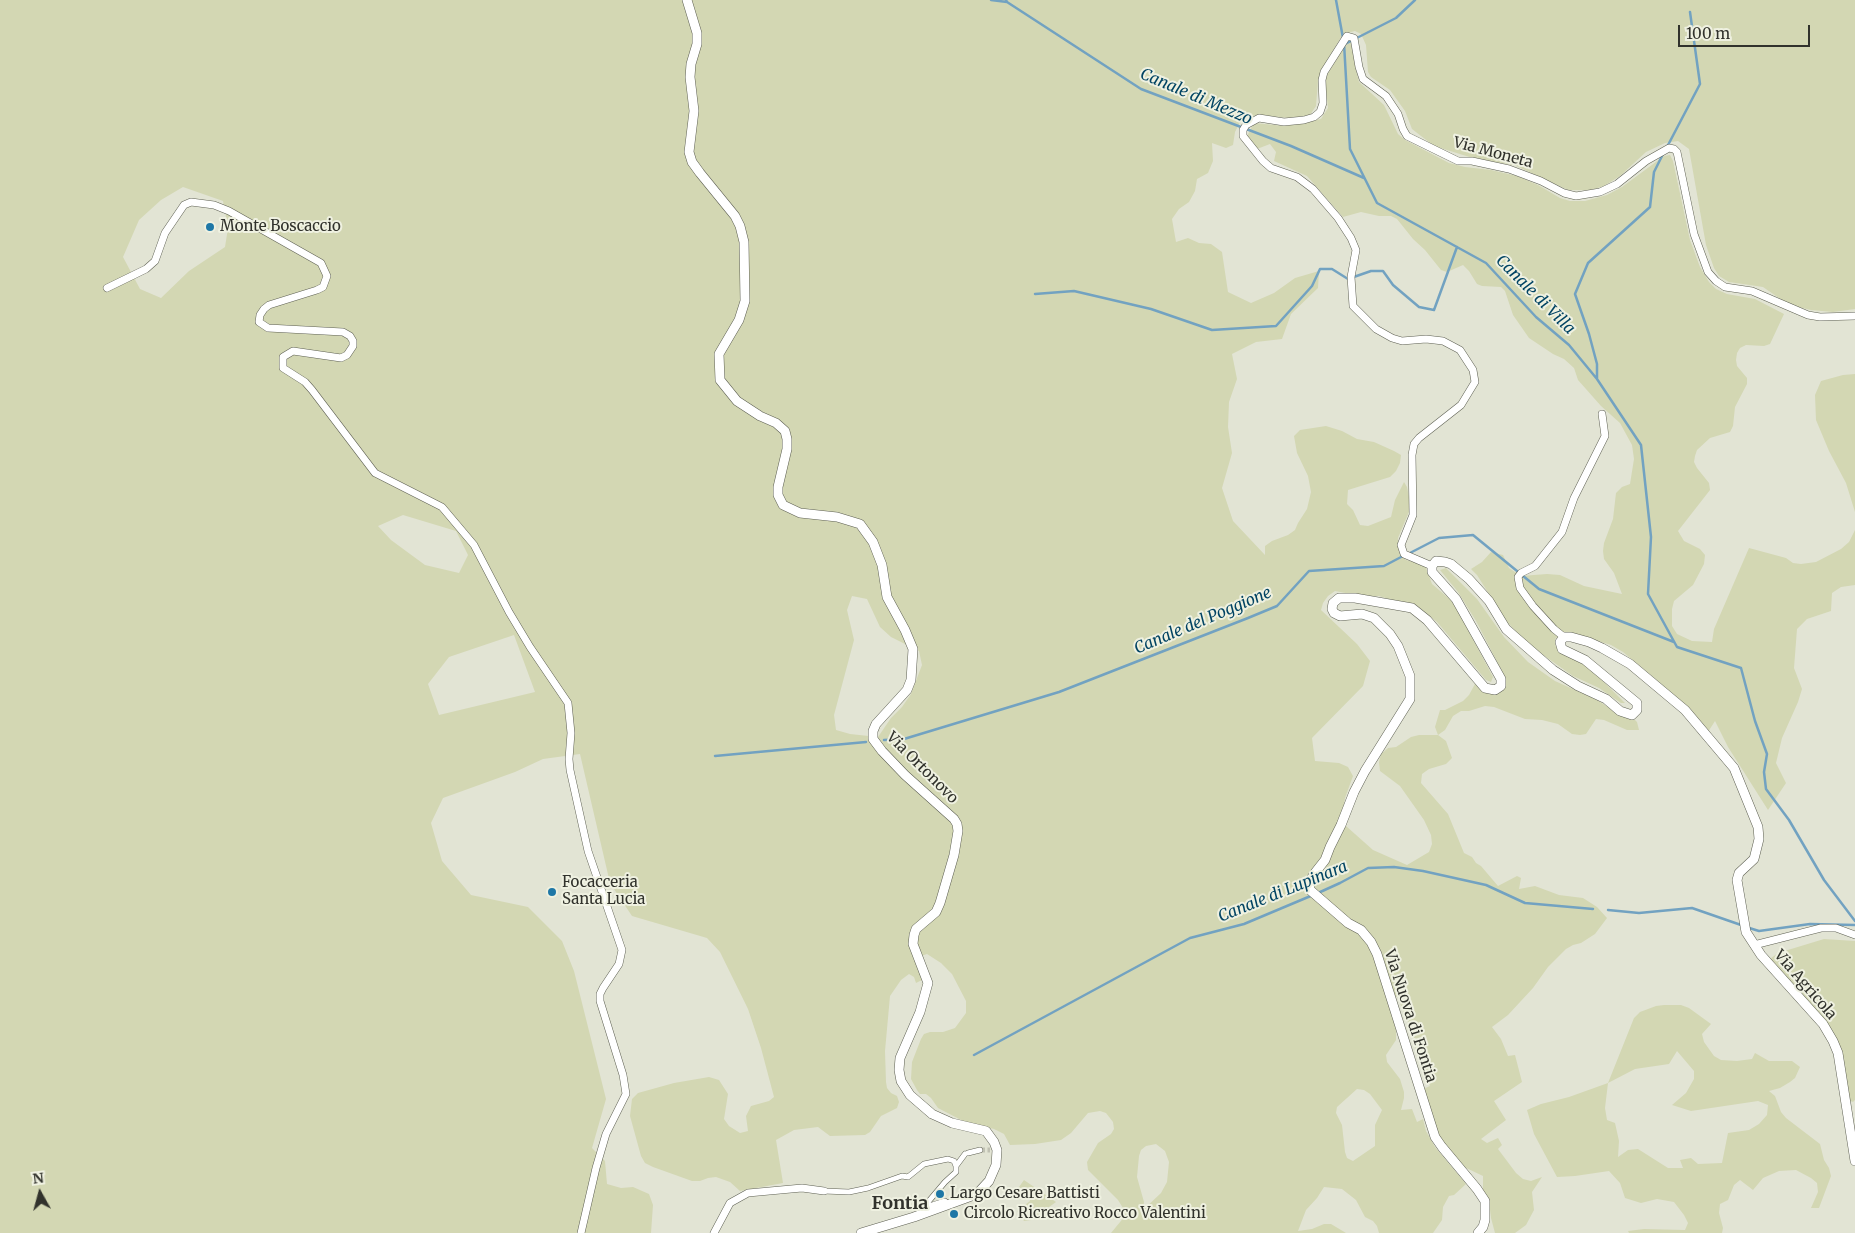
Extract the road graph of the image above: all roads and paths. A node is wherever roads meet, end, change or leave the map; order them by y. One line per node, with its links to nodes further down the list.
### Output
1 (687, 0): 13 (street, Via Ortonovo)
2 (107, 288): 14 (street)
3 (1855, 316): 5 (street, Via Moneta)
4 (1602, 414): 6 (street)
5 (1432, 566): 6 (street); 17 (street, Via Nuova di Fontia)
6 (1564, 637): 8 (street)
7 (1855, 935): 8 (street)
8 (1754, 945): 10 (street, Via Agricola)
9 (980, 1150): 11 (street)
10 (1855, 1161)
11 (956, 1166): 12 (street); 13 (street)
12 (824, 1191): 15 (street)
13 (947, 1206): 16 (street, Via Ortonovo)
14 (581, 1233)
15 (714, 1233)
16 (861, 1233)
17 (1478, 1233)

